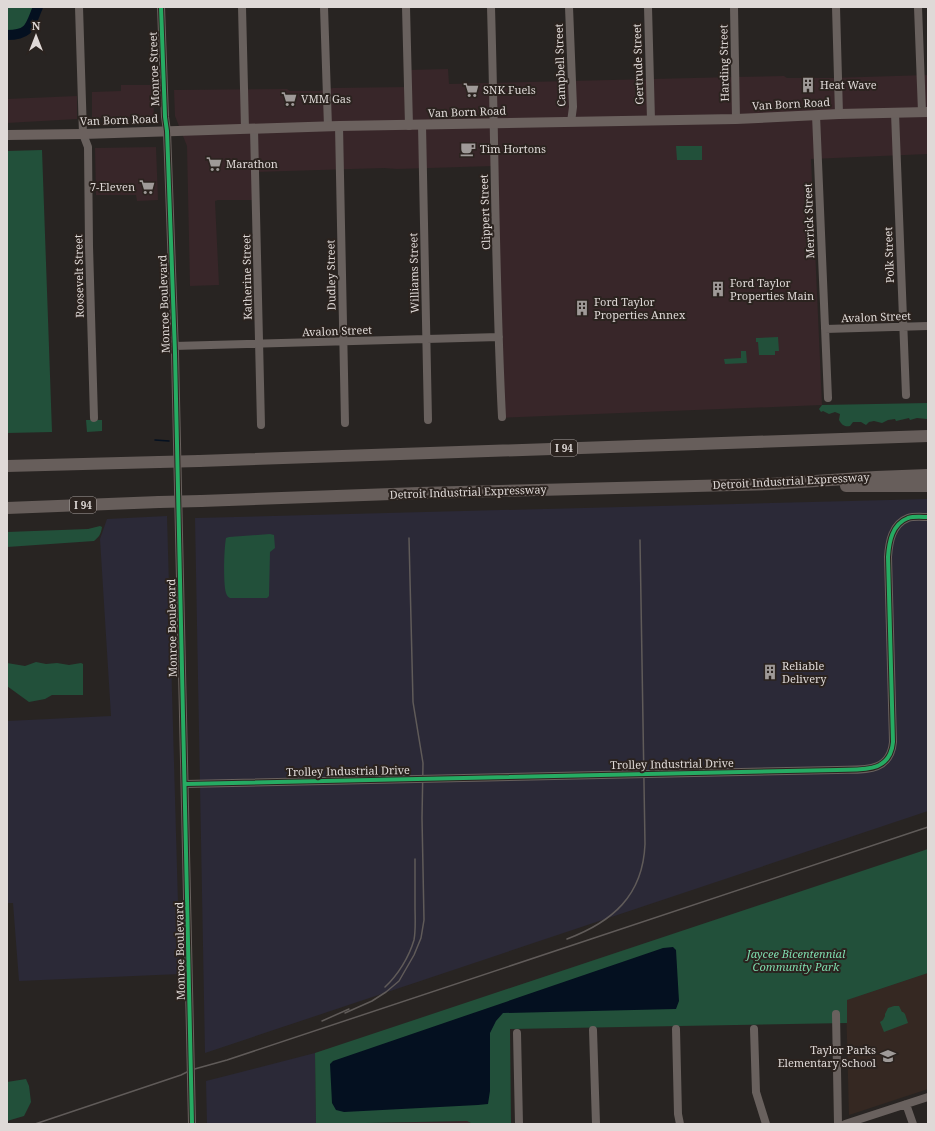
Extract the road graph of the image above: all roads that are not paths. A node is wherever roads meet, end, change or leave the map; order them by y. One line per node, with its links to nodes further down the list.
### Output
1 (79, 7): 26 (street, Roosevelt Street)
2 (161, 7): 25 (street, Monroe Street)
3 (242, 7): 24 (street, Katherine Street)
4 (324, 7): 23 (street)
5 (406, 7): 21 (street)
6 (491, 7): 19 (street, Clippert Street)
7 (569, 7): 18 (street, Campbell Street)
8 (648, 7): 17 (street, Gertrude Street)
9 (734, 7): 16 (street, Harding Street)
10 (836, 7): 14 (street)
11 (918, 7): 12 (street)
12 (925, 112): 13 (main road, Van Born Road)
13 (895, 113): 14 (main road, Van Born Road); 29 (street, Polk Street)
14 (839, 114): 15 (main road, Van Born Road)
15 (816, 115): 16 (main road, Van Born Road); 30 (street, Merrick Street)
16 (736, 119): 17 (main road, Van Born Road)
17 (651, 120): 18 (main road, Van Born Road)
18 (571, 122): 19 (main road, Van Born Road)
19 (494, 124): 22 (main road, Van Born Road); 31 (street, Clippert Street)
20 (339, 126): 21 (main road, Van Born Road); 23 (main road, Van Born Road); 33 (street, Dudley Street)
21 (409, 126): 22 (main road, Van Born Road)
22 (422, 126): 32 (street, Williams Street)
23 (328, 127): 24 (main road, Van Born Road)
24 (250, 129): 25 (main road, Van Born Road); 34 (street, Katherine Street)
25 (167, 131): 26 (main road, Van Born Road); 35 (street, Monroe Boulevard)
26 (83, 134): 27 (main road, Van Born Road); 39 (street, Roosevelt Street)
27 (7, 135)
28 (928, 326): 29 (street, Avalon Street)
29 (903, 327): 30 (street, Avalon Street); 36 (street, Polk Street)
30 (825, 329): 37 (street, Merrick Street)
31 (499, 337): 32 (street, Avalon Street); 38 (street, Clippert Street)
32 (426, 339): 33 (street, Avalon Street); 40 (street, Williams Street)
33 (343, 342): 34 (street, Avalon Street); 41 (street, Dudley Street)
34 (259, 344): 35 (street, Avalon Street); 42 (street, Katherine Street)
35 (174, 346): 52 (street, Monroe Boulevard)
36 (906, 395)
37 (828, 398)
38 (502, 417)
39 (94, 418)
40 (428, 420)
41 (345, 423)
42 (261, 424)
43 (928, 431): 45 (highway)
44 (928, 436): 45 (highway, I 94)
45 (886, 437): 46 (highway, I 94, bridge)
46 (7, 466)
47 (928, 475): 48 (highway, Detroit Industrial Expressway / I 94)
48 (770, 484): 49 (highway); 50 (highway, Detroit Industrial Expressway / I 94, bridge)
49 (928, 486)
50 (7, 508)
51 (928, 517): 52 (street, Trolley Industrial Drive)
52 (185, 784): 60 (street, Monroe Boulevard)
53 (836, 1014): 65 (street)
54 (676, 1029): 63 (street)
55 (754, 1029): 64 (street)
56 (594, 1030): 62 (street)
57 (517, 1033): 61 (street)
58 (928, 1097): 59 (street)
59 (906, 1104): 66 (street); 67 (street)
60 (192, 1124)
61 (519, 1124)
62 (596, 1124)
63 (680, 1124)
64 (766, 1124)
65 (838, 1124)
66 (845, 1124)
67 (912, 1124)

